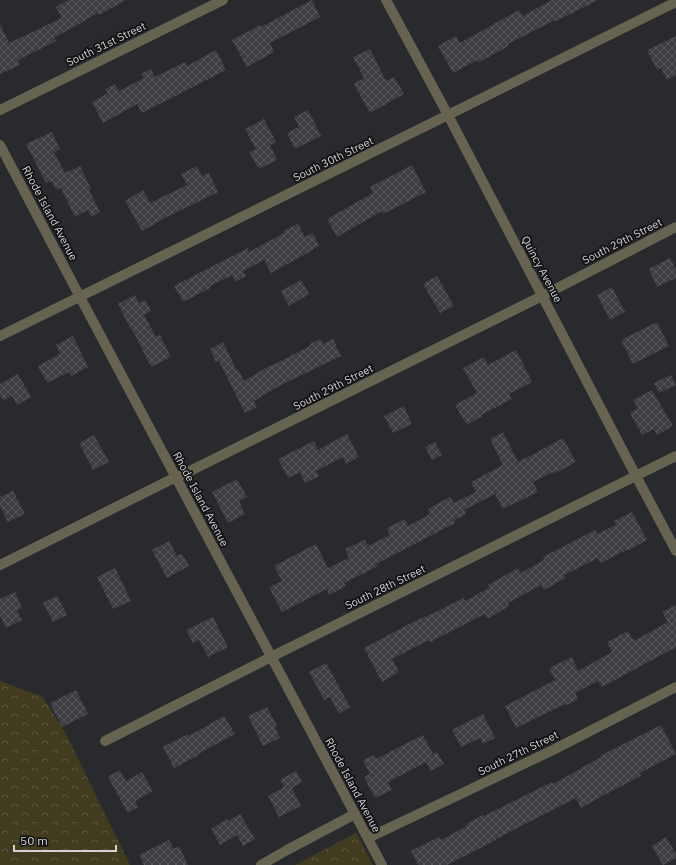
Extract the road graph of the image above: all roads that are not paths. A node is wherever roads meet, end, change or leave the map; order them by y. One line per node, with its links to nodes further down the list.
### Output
1 (223, 0): 4 (street, South 31st Street)
2 (386, 0): 5 (street, Quincy Avenue)
3 (676, 2): 5 (street, South 30th Street)
4 (0, 110)
5 (448, 115): 8 (street, Quincy Avenue); 9 (street, South 30th Street)
6 (0, 144): 9 (street, Rhode Island Avenue)
7 (676, 227): 8 (street, South 29th Street)
8 (542, 296): 12 (street, Quincy Avenue); 13 (street, South 29th Street)
9 (80, 297): 10 (street, South 30th Street); 13 (street, Rhode Island Avenue)
10 (0, 336)
11 (676, 456): 12 (street, South 28th Street)
12 (636, 476): 14 (street, Quincy Avenue); 16 (street, South 28th Street)
13 (176, 477): 15 (street, South 29th Street); 16 (street, Rhode Island Avenue)
14 (676, 550)
15 (0, 565)
16 (271, 657): 18 (street, South 28th Street); 19 (street, Rhode Island Avenue)
17 (676, 687): 20 (street, South 27th Street)
18 (105, 740)
19 (355, 814): 20 (street, Rhode Island Avenue); 21 (street)
20 (368, 838): 22 (street, Rhode Island Avenue)
21 (261, 865)
22 (382, 865)

